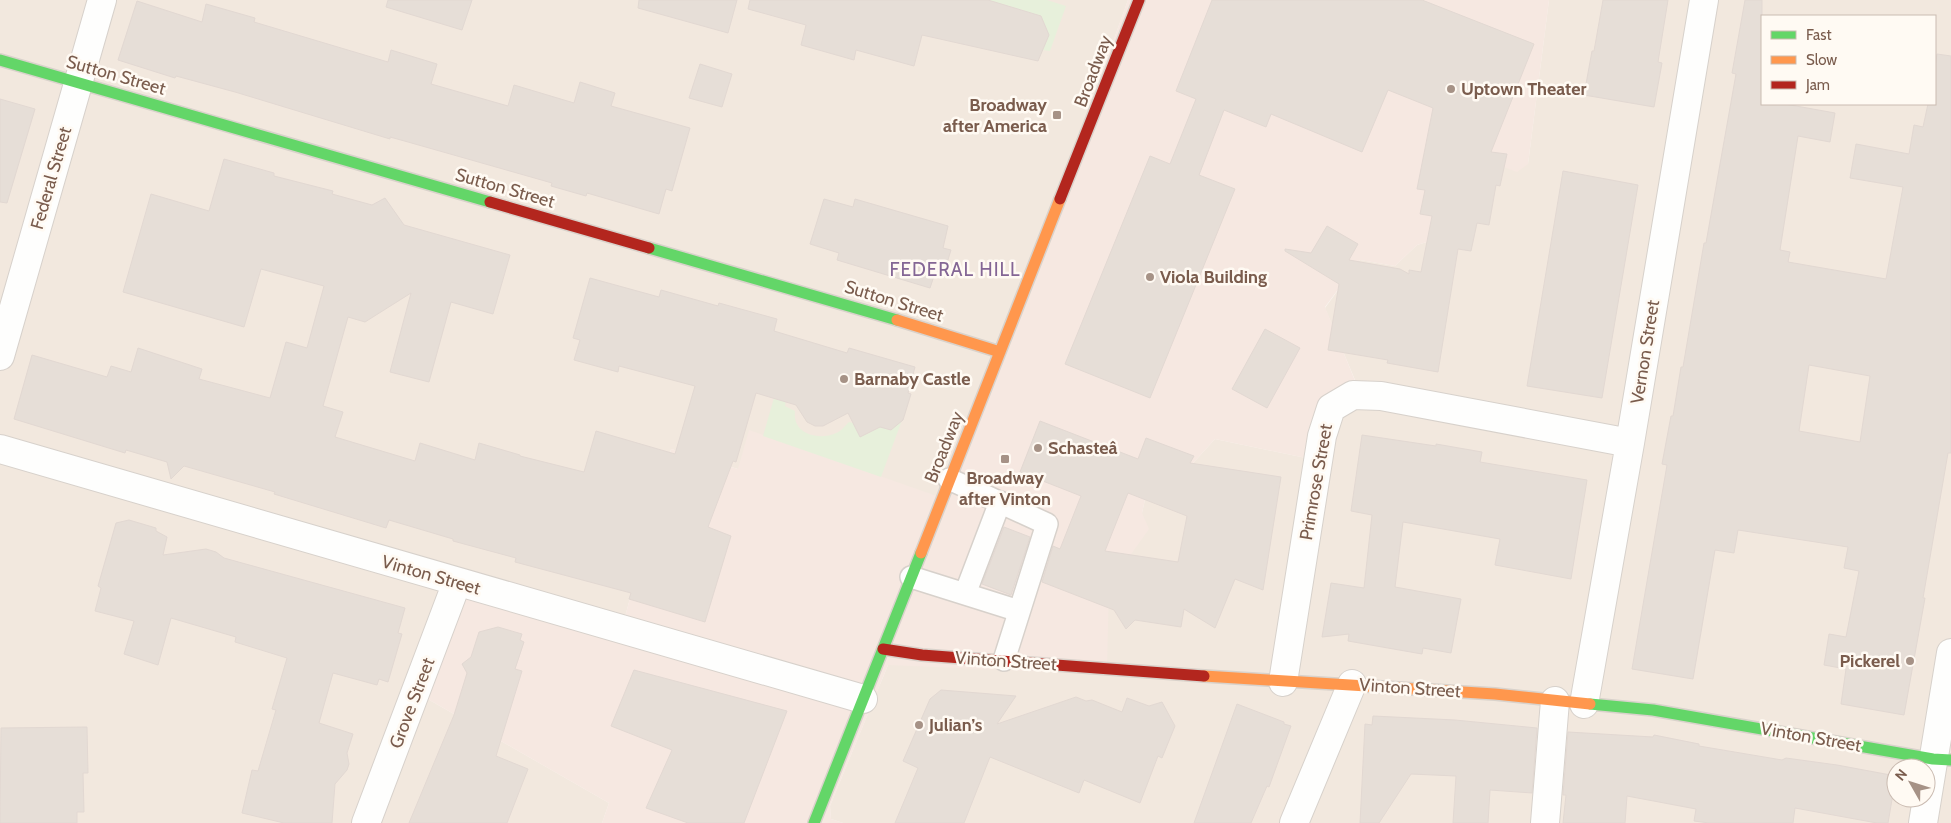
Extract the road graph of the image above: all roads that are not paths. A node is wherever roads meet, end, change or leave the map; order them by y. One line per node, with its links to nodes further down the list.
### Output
1 (102, 0): 5 (street, Federal Street)
2 (1139, 0): 6 (street, Broadway)
3 (1704, 0): 8 (street, Vernon Street)
4 (0, 60): 5 (street, Sutton Street)
5 (78, 83): 6 (street, Sutton Street); 7 (street, Federal Street)
6 (1000, 352): 10 (street, Broadway)
7 (0, 356)
8 (1630, 443): 19 (street, Primrose Street); 23 (street, Vernon Street)
9 (0, 449): 13 (street, Vinton Street)
10 (949, 479): 11 (lane); 12 (street, Broadway)
11 (1000, 502): 14 (lane); 15 (lane)
12 (911, 577): 14 (lane); 16 (street, Broadway)
13 (457, 582): 21 (street, Vinton Street); 25 (street, Grove Street)
14 (965, 594): 15 (lane)
15 (1019, 612): 18 (lane)
16 (883, 649): 18 (street, Vinton Street); 21 (street, Broadway)
17 (1951, 653): 24 (street)
18 (1004, 660): 19 (street, Vinton Street)
19 (1284, 682): 20 (street, Vinton Street)
20 (1352, 684): 22 (street, Vinton Street); 27 (street)
21 (863, 699): 26 (street, Broadway)
22 (1555, 701): 23 (street, Vinton Street); 28 (street)
23 (1584, 704): 24 (street, Vinton Street)
24 (1942, 759): 29 (street)
25 (366, 823)
26 (814, 823)
27 (1294, 823)
28 (1545, 823)
29 (1923, 823)

